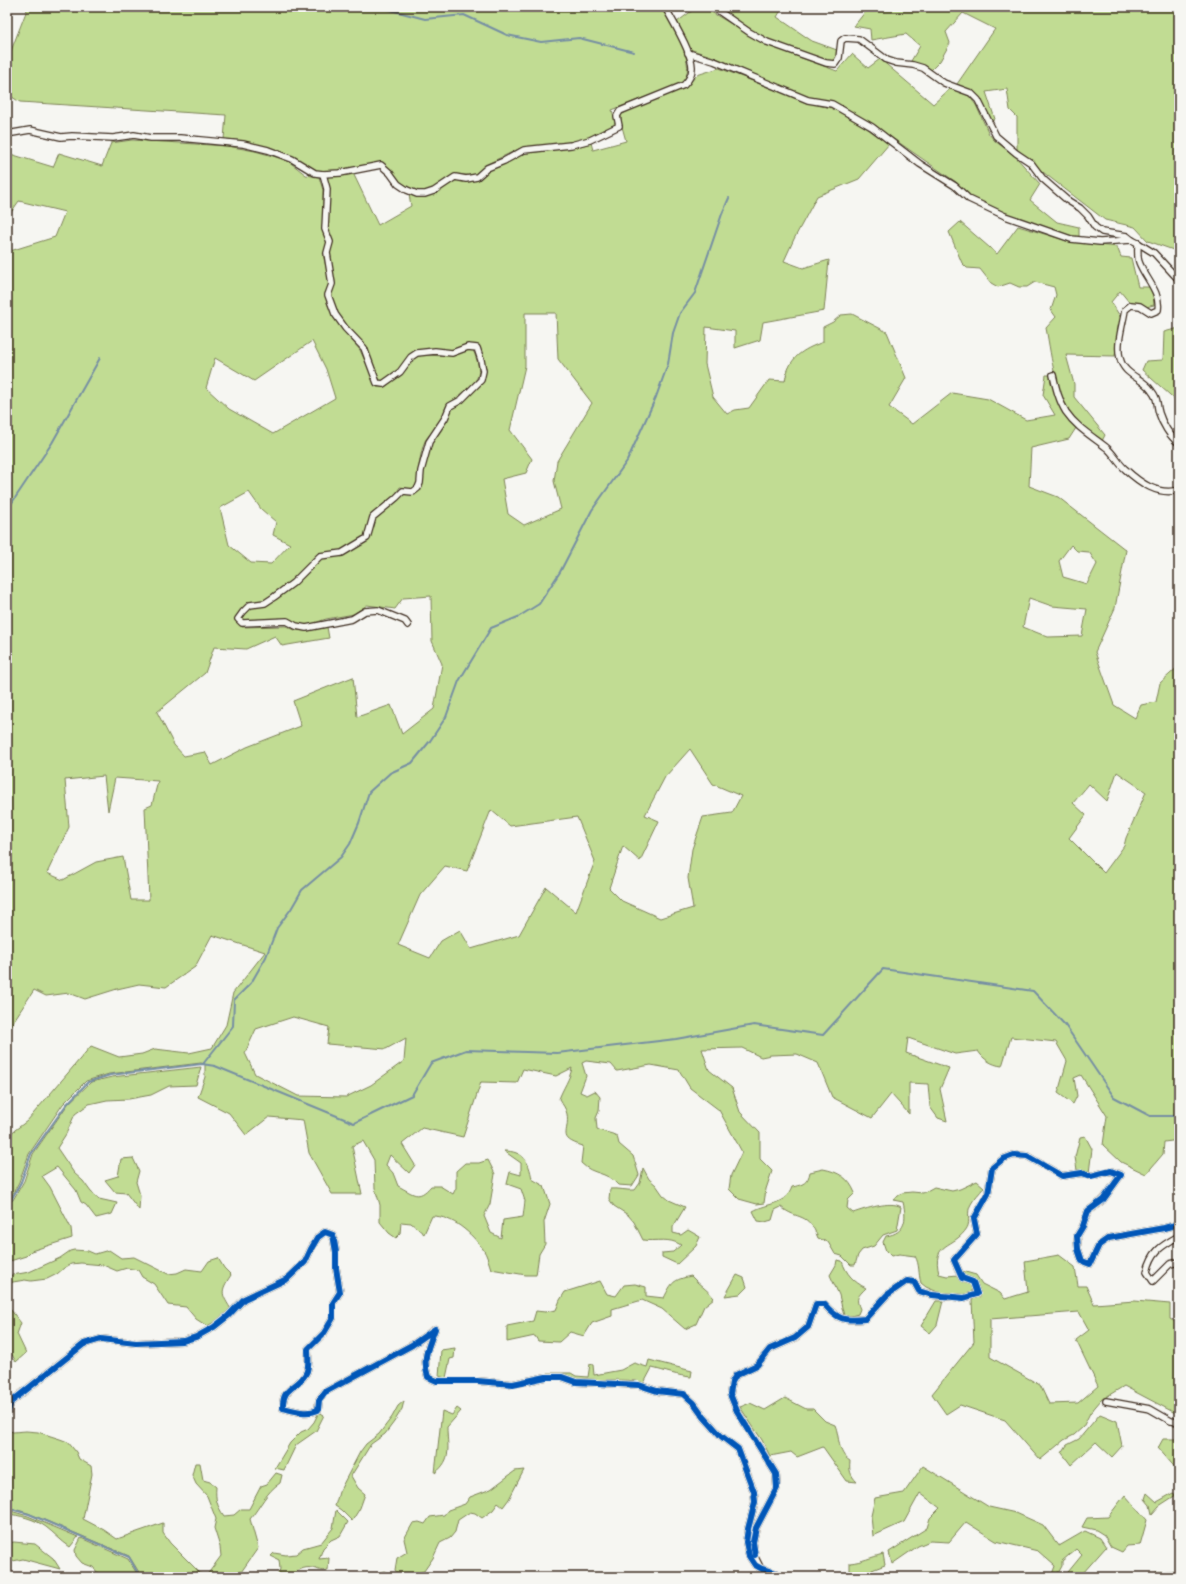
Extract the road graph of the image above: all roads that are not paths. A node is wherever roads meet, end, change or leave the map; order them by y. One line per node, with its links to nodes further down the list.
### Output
1 (665, 7): 3 (street)
2 (713, 7): 6 (street)
3 (688, 53): 5 (street); 6 (street)
4 (7, 134): 5 (street)
5 (323, 174): 12 (street)
6 (1132, 240): 7 (street)
7 (1138, 243): 8 (street); 10 (street)
8 (1179, 280)
9 (1053, 375): 11 (street)
10 (1179, 443)
11 (1179, 490)
12 (408, 625)
13 (1179, 1224): 20 (street)
14 (1179, 1236): 15 (street)
15 (1179, 1262)
16 (1106, 1401): 19 (street)
17 (9, 1402): 18 (street); 20 (street)
18 (7, 1414)
19 (1179, 1422)
20 (762, 1569): 21 (street)
21 (783, 1577)

